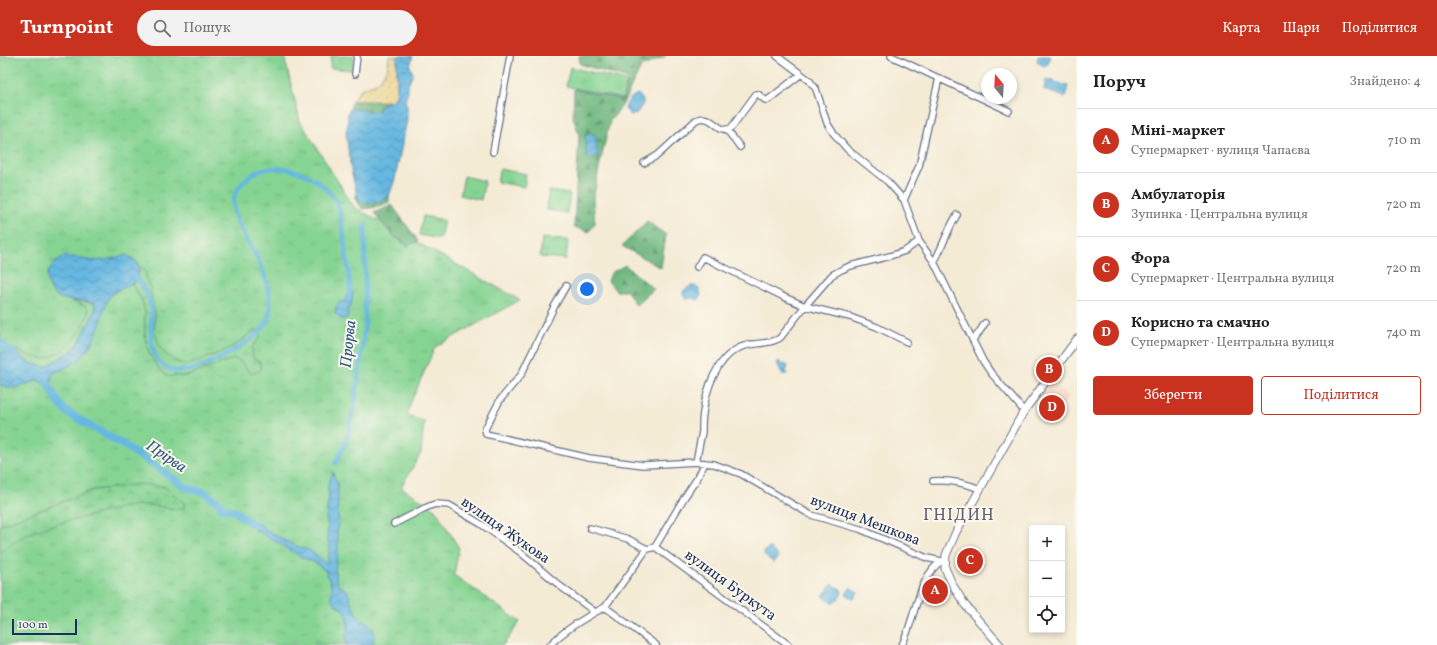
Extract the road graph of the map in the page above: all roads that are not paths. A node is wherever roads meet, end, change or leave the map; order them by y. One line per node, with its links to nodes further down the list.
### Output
1 (357, 56): 5 (street)
2 (510, 56): 11 (street)
3 (776, 56): 6 (street)
4 (891, 56): 7 (street)
5 (355, 74)
6 (801, 74): 9 (street); 13 (street)
7 (939, 78): 8 (street); 13 (street)
8 (1009, 111)
9 (727, 130): 10 (street); 12 (street)
10 (740, 147)
11 (493, 152)
12 (644, 163)
13 (904, 200): 15 (street)
14 (957, 215): 16 (street)
15 (919, 241): 16 (street); 19 (street)
16 (934, 262): 21 (street)
17 (697, 267): 19 (street)
18 (566, 286): 25 (street, вулиця Мешкова)
19 (805, 306): 23 (street); 25 (street)
20 (985, 323): 21 (street)
21 (973, 338): 24 (street)
22 (1077, 339): 24 (street)
23 (907, 342)
24 (1024, 411): 28 (street)
25 (696, 462): 26 (street, вулиця Мешкова)
26 (705, 463): 31 (street); 33 (street, вулиця Мешкова)
27 (933, 481): 28 (street)
28 (980, 489): 33 (street)
29 (394, 524): 35 (street, вулиця Жукова)
30 (590, 528): 32 (street)
31 (655, 546): 32 (street); 38 (street, вулиця Буркута)
32 (647, 549): 34 (street)
33 (943, 561): 39 (street); 40 (street)
34 (606, 607): 35 (street); 37 (street)
35 (595, 612): 36 (street)
36 (550, 645)
37 (656, 645)
38 (789, 645)
39 (902, 645)
40 (1000, 645)

